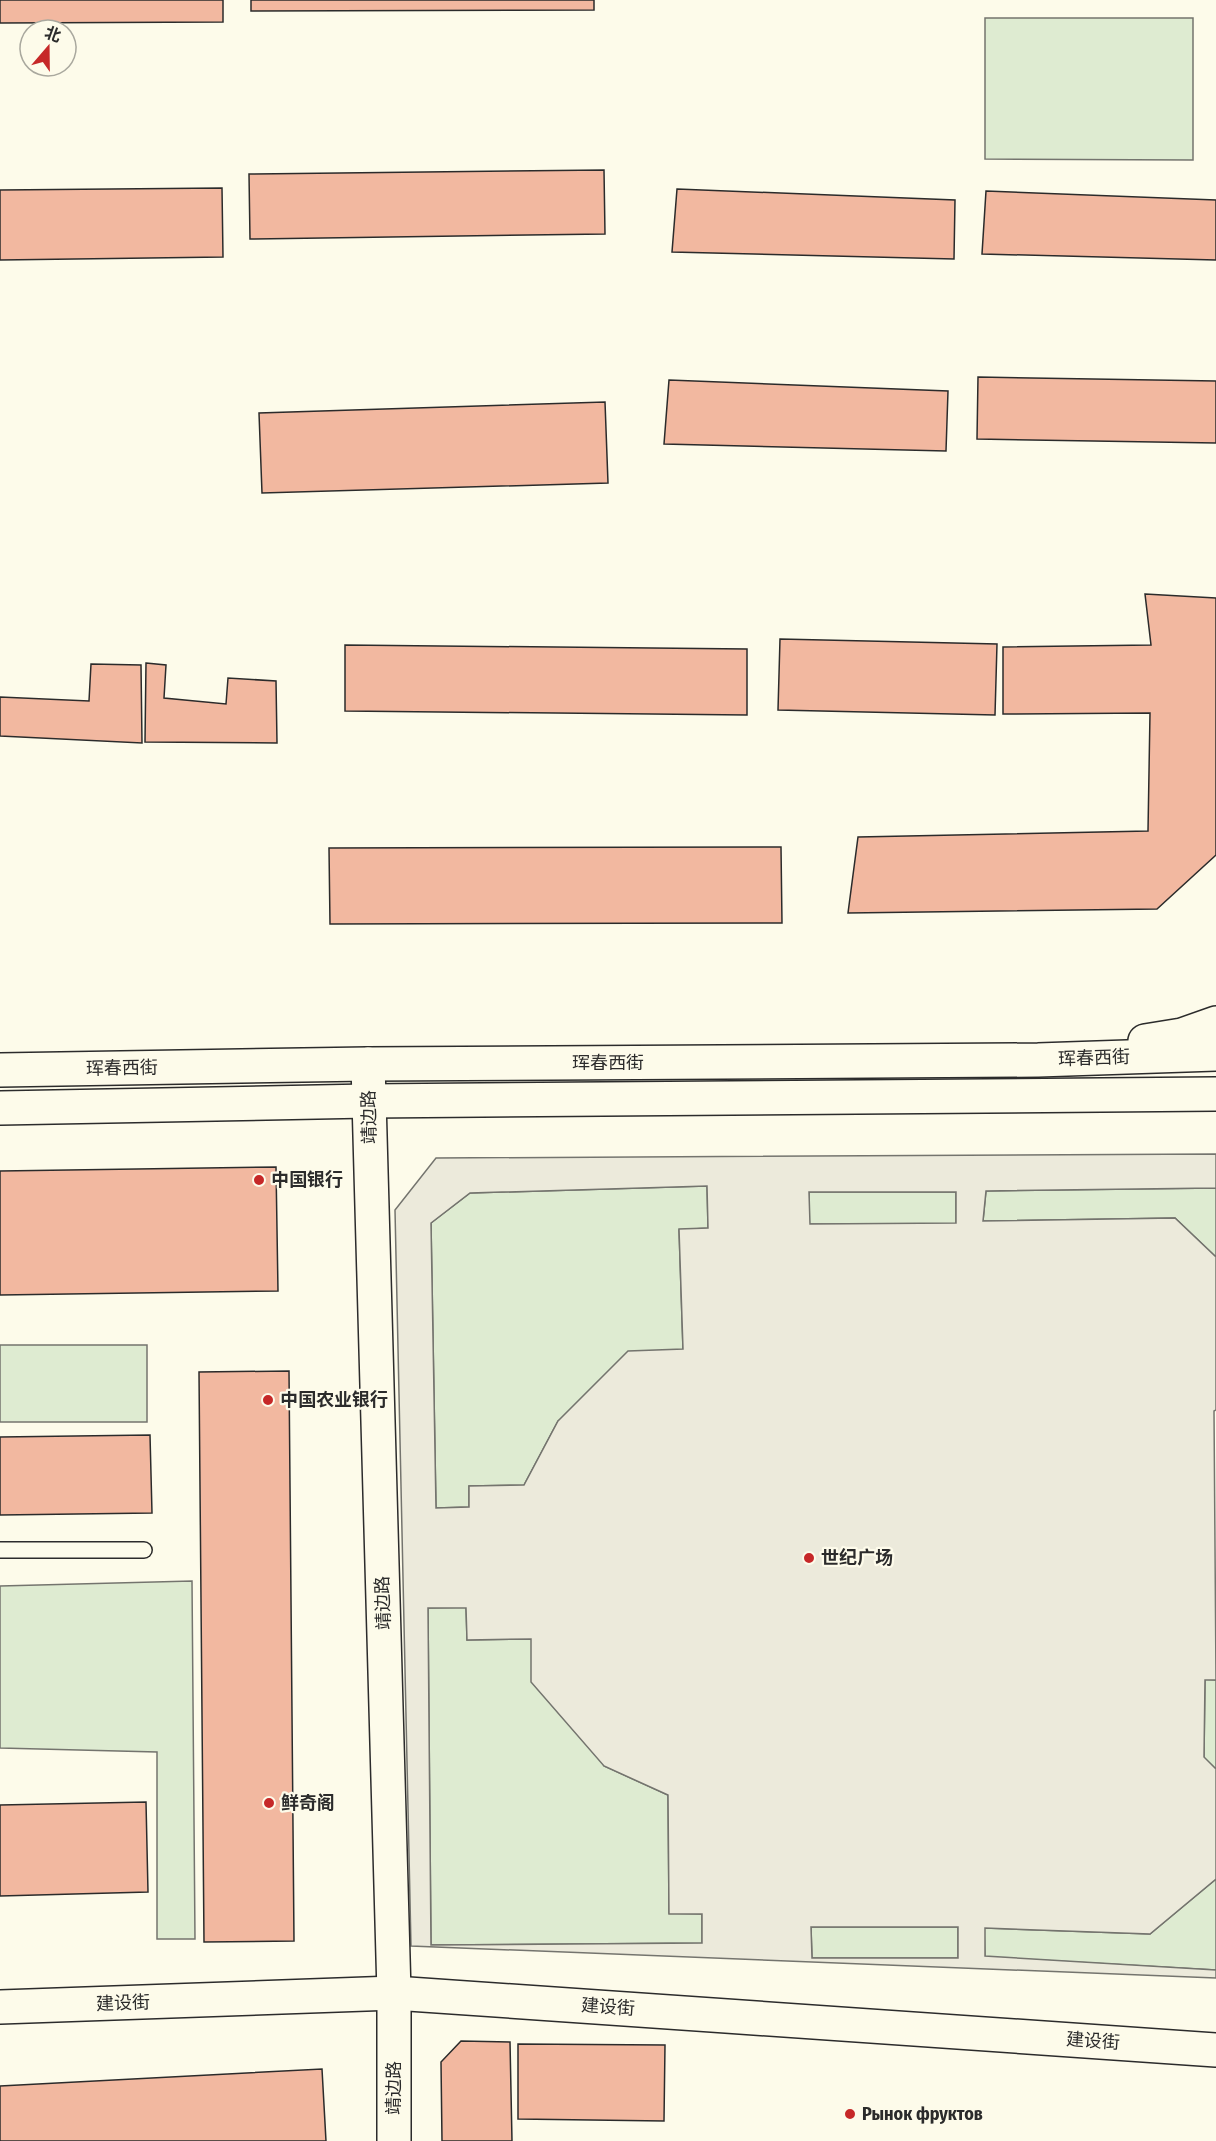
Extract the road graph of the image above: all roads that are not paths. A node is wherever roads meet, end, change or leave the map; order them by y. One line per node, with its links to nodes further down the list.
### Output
1 (1216, 1023): 3 (main road)
2 (1216, 1054): 3 (main road, 珲春西街)
3 (1038, 1060): 4 (main road, 珲春西街)
4 (368, 1064): 5 (main road, 珲春西街); 8 (main road, 靖边路)
5 (0, 1070)
6 (1109, 1094): 7 (main road, 珲春西街); 8 (main road, 珲春西街); 10 (main road)
7 (1216, 1094)
8 (368, 1101): 9 (main road, 珲春西街); 13 (main road, 靖边路)
9 (0, 1108)
10 (1216, 1115)
11 (0, 1550): 12 (lane)
12 (144, 1550)
13 (394, 1993): 14 (main road, 建设街); 15 (main road, 建设街); 16 (main road, 靖边路)
14 (0, 2007)
15 (1216, 2050)
16 (394, 2141)

